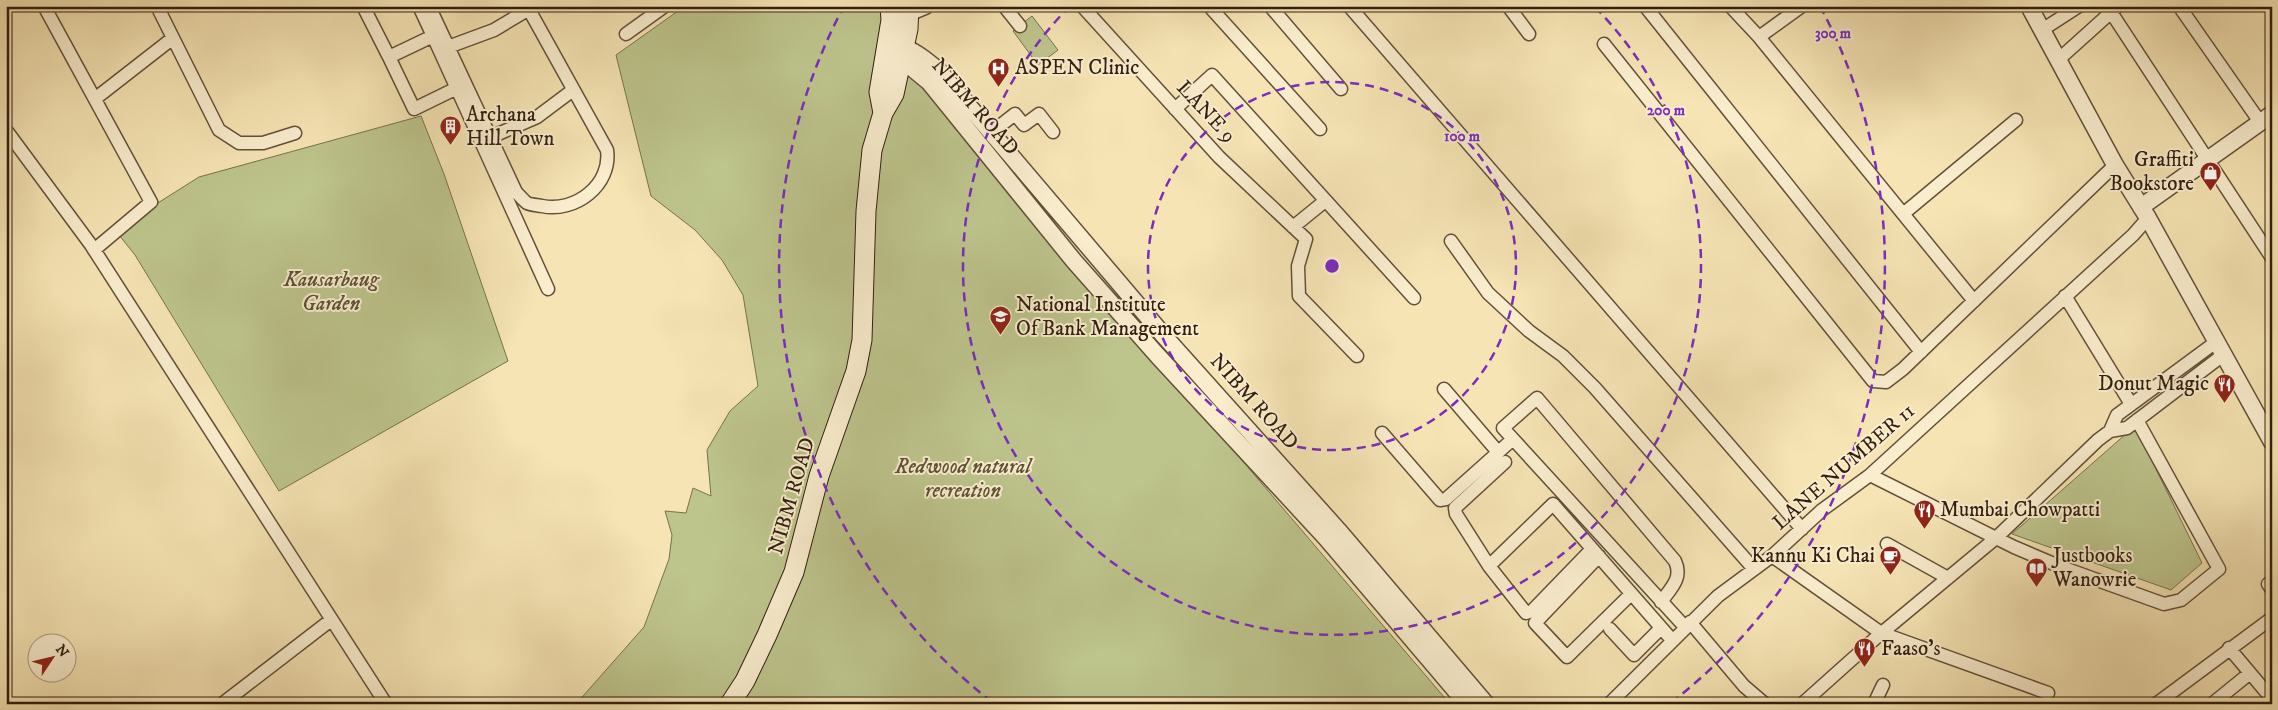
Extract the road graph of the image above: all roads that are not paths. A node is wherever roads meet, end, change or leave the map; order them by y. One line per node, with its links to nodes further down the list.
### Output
1 (44, 6): 39 (street)
2 (156, 6): 29 (street)
3 (363, 6): 33 (street)
4 (419, 6): 27 (street)
5 (429, 6): 31 (street)
6 (664, 6): 25 (street)
7 (1004, 6): 23 (street)
8 (1082, 6): 40 (street, LANE 9)
9 (1209, 6): 43 (street)
10 (1270, 6): 37 (street)
11 (1349, 6): 74 (street)
12 (1508, 6): 26 (street)
13 (1645, 6): 63 (street)
14 (1730, 6): 28 (street)
15 (1802, 6): 28 (street)
16 (2029, 6): 24 (street)
17 (2079, 6): 24 (street)
18 (2178, 6): 42 (street)
19 (528, 7): 31 (street); 38 (street)
20 (914, 8): 22 (street); 32 (main road, NIBM ROAD)
21 (2112, 9): 34 (street); 49 (street)
22 (891, 13): 32 (main road, NIBM ROAD)
23 (1020, 26)
24 (2042, 30): 34 (street)
25 (626, 34)
26 (1529, 34)
27 (433, 36): 33 (street); 36 (street)
28 (1759, 37): 53 (street)
29 (172, 38): 39 (street); 47 (street)
30 (1604, 44): 63 (street)
31 (448, 47): 48 (street)
32 (894, 52): 35 (street, NIBM ROAD); 98 (main road, NIBM ROAD)
33 (389, 57): 36 (street)
34 (2058, 60): 50 (street)
35 (934, 76): 45 (street, NIBM ROAD); 99 (street, NIBM ROAD)
36 (457, 88): 58 (street)
37 (1341, 89)
38 (573, 90): 48 (street); 48 (street)
39 (96, 98): 56 (street)
40 (1175, 109): 51 (street); 54 (street, LANE 9)
41 (2016, 120): 53 (street)
42 (2267, 121): 49 (street)
43 (1320, 129)
44 (6, 130): 56 (street)
45 (992, 132): 46 (street); 100 (street, NIBM ROAD)
46 (1053, 132)
47 (295, 134)
48 (491, 137)
49 (2208, 160): 52 (street); 57 (street)
50 (2115, 166): 52 (street); 61 (street)
51 (1325, 201): 54 (street); 60 (street)
52 (2144, 213): 59 (street, LANE NUMBER 11); 62 (street)
53 (1903, 214): 61 (street)
54 (1293, 227): 64 (street, LANE 9)
55 (1451, 241): 80 (street)
56 (94, 250): 85 (street)
57 (2272, 258)
58 (548, 289)
59 (2065, 296): 66 (street); 73 (street, LANE NUMBER 11)
60 (1414, 298)
61 (1974, 301): 63 (street)
62 (2220, 348): 66 (street); 67 (street); 71 (street)
63 (1921, 352)
64 (1357, 356)
65 (1444, 388): 72 (street)
66 (2131, 404): 68 (street)
67 (2138, 420): 68 (street); 75 (street)
68 (2110, 431): 75 (street)
69 (1382, 432): 72 (street)
70 (1513, 438): 72 (street); 83 (street); 83 (street)
71 (2272, 442)
72 (1502, 457): 79 (street)
73 (1870, 475): 74 (street, LANE NUMBER 11); 75 (street)
74 (1802, 528): 78 (street, LANE NUMBER 11)
75 (1996, 538): 81 (street)
76 (1887, 544): 81 (street)
77 (1596, 552): 79 (street); 79 (street); 82 (street); 82 (street)
78 (1772, 556): 80 (street, LANE NUMBER 11); 89 (street)
79 (1489, 566)
80 (1754, 569): 86 (street, LANE NUMBER 11)
81 (1948, 578): 89 (street)
82 (1632, 594): 87 (street)
83 (1661, 602): 86 (street)
84 (2272, 618): 91 (street)
85 (331, 620): 96 (street); 97 (street)
86 (1687, 624): 90 (street, LANE NUMBER 11); 102 (street)
87 (1661, 628): 88 (street); 90 (street)
88 (1610, 629)
89 (1881, 633): 94 (street); 103 (street)
90 (1672, 640): 101 (street, LANE NUMBER 11)
91 (2230, 648): 92 (street); 105 (street)
92 (2250, 673): 95 (street); 106 (street)
93 (1884, 685): 104 (street)
94 (2048, 693)
95 (2272, 699)
96 (222, 704)
97 (386, 704)
98 (730, 704)
99 (1467, 704)
100 (1486, 704)
101 (1609, 704)
102 (1765, 704)
103 (1802, 704)
104 (1874, 704)
105 (2156, 704)
106 (2212, 704)

